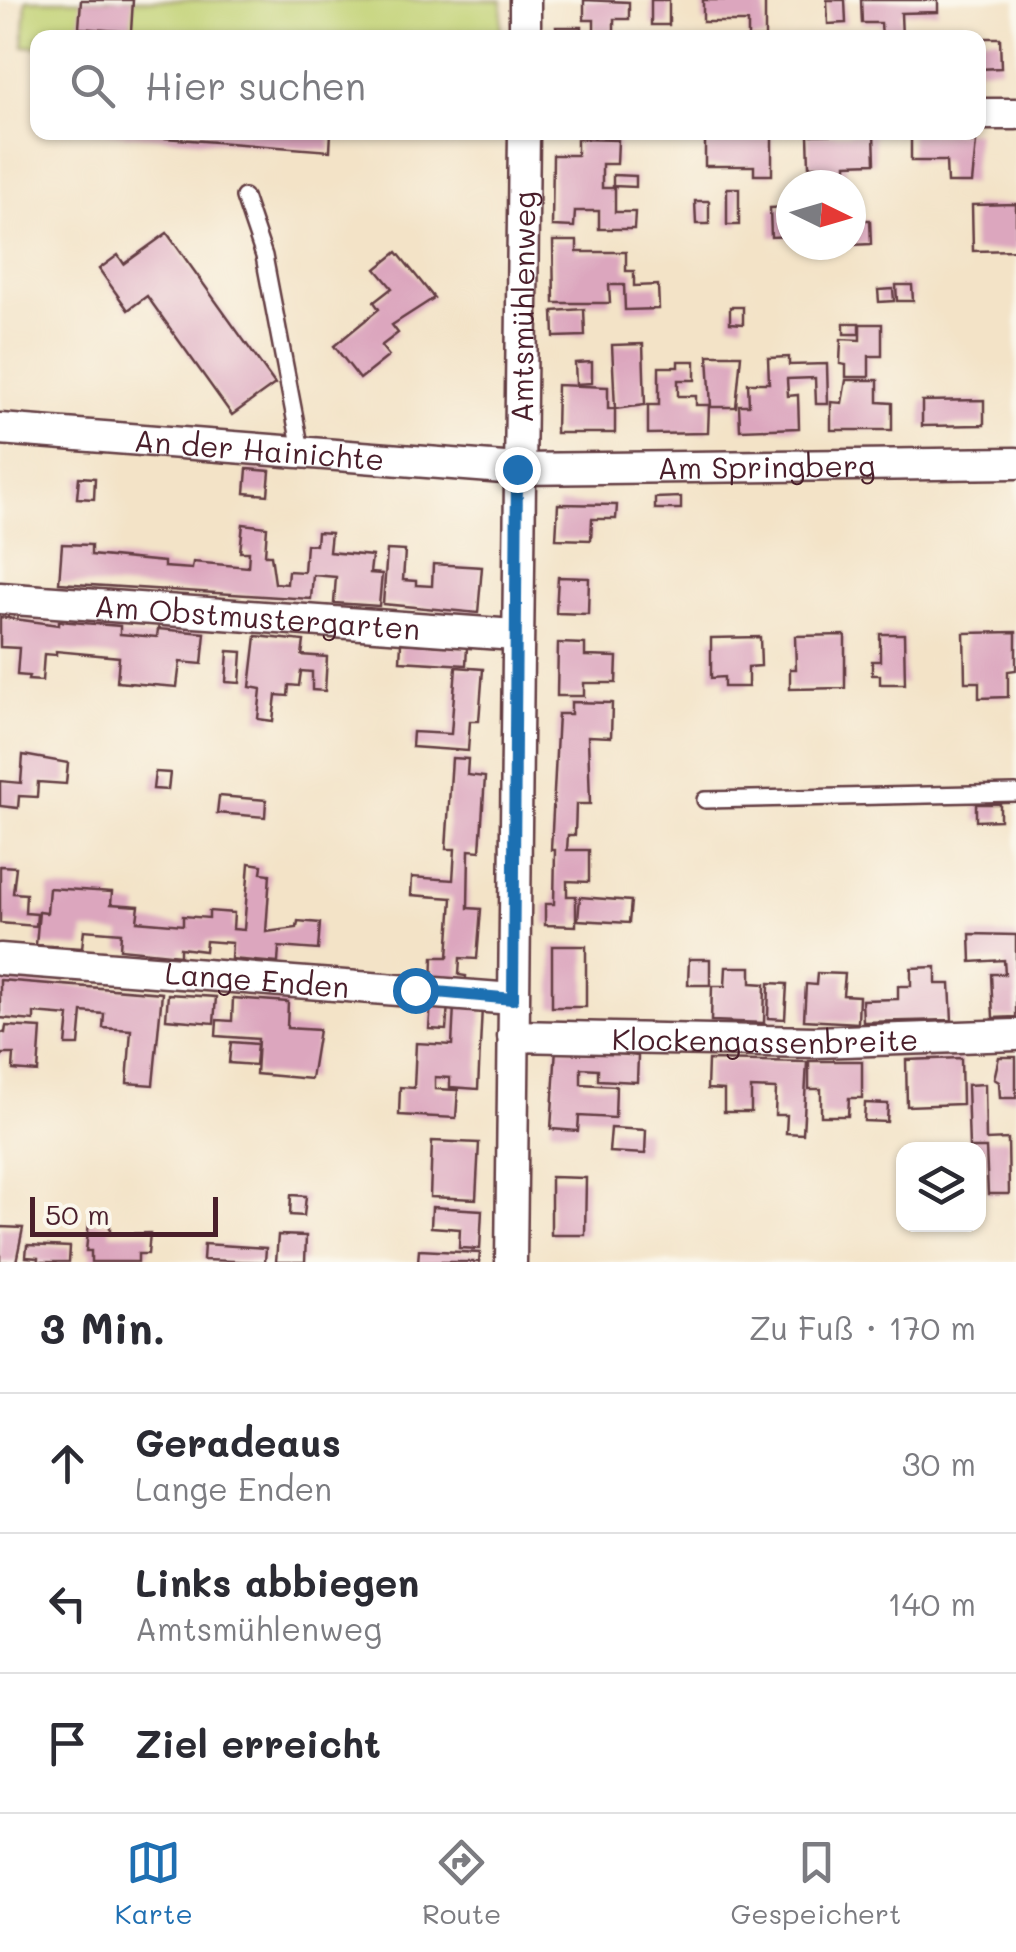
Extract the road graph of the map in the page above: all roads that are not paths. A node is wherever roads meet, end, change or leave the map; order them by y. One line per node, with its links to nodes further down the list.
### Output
1 (525, 0): 2 (street)
2 (525, 30)
3 (986, 114): 4 (street)
4 (1016, 114)
5 (524, 140): 10 (street, Amtsmühlenweg)
6 (244, 197): 8 (lane)
7 (0, 428): 8 (street, An der Hainichte)
8 (301, 450): 10 (street, An der Hainichte)
9 (1016, 463): 10 (street, Am Springberg)
10 (517, 469): 12 (street, Amtsmühlenweg)
11 (0, 598): 12 (street, Am Obstmustergarten)
12 (516, 635): 16 (street, Amtsmühlenweg)
13 (1016, 793): 14 (lane)
14 (705, 800)
15 (0, 959): 16 (street, Lange Enden)
16 (513, 999): 18 (street, Amtsmühlenweg)
17 (1016, 1035): 18 (street, Klockengassenbreite)
18 (513, 1036): 19 (street, Amtsmühlenweg)
19 (511, 1262)

